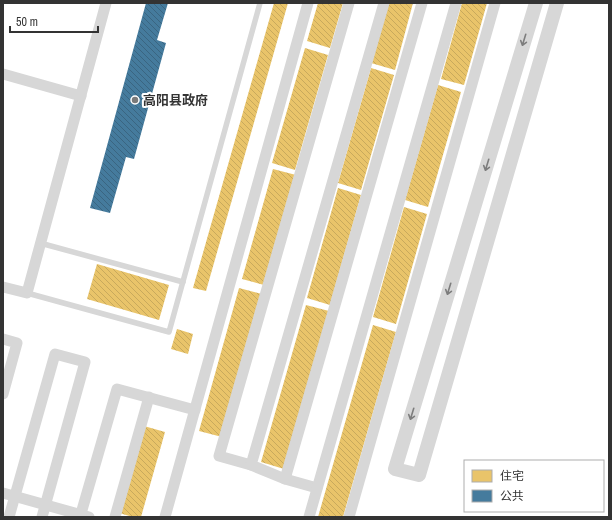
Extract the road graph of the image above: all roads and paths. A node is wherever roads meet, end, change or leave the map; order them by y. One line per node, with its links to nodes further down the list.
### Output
1 (106, 3): 12 (street)
2 (260, 3): 14 (lane)
3 (308, 3): 20 (street)
4 (350, 3): 21 (street)
5 (384, 3): 21 (street)
6 (422, 3): 22 (street)
7 (456, 3): 23 (street)
8 (495, 3): 33 (street)
9 (536, 3): 10 (street, one-way to 10)
10 (557, 3)
11 (3, 74): 12 (street)
12 (81, 96): 13 (street)
13 (40, 243): 14 (lane); 16 (street)
14 (183, 282): 16 (lane)
15 (3, 287): 16 (street)
16 (26, 293)
17 (3, 339): 18 (street)
18 (3, 394)
19 (148, 397): 20 (street); 27 (street); 30 (street)
20 (194, 410): 31 (street)
21 (251, 466): 22 (street)
22 (285, 479): 23 (street)
23 (317, 488): 32 (street)
24 (3, 493): 25 (street)
25 (16, 496): 26 (street); 26 (street); 28 (street)
26 (45, 504): 27 (street); 29 (street)
27 (83, 516)
28 (9, 517)
29 (42, 517)
30 (115, 517)
31 (165, 517)
32 (309, 517)
33 (349, 517)

